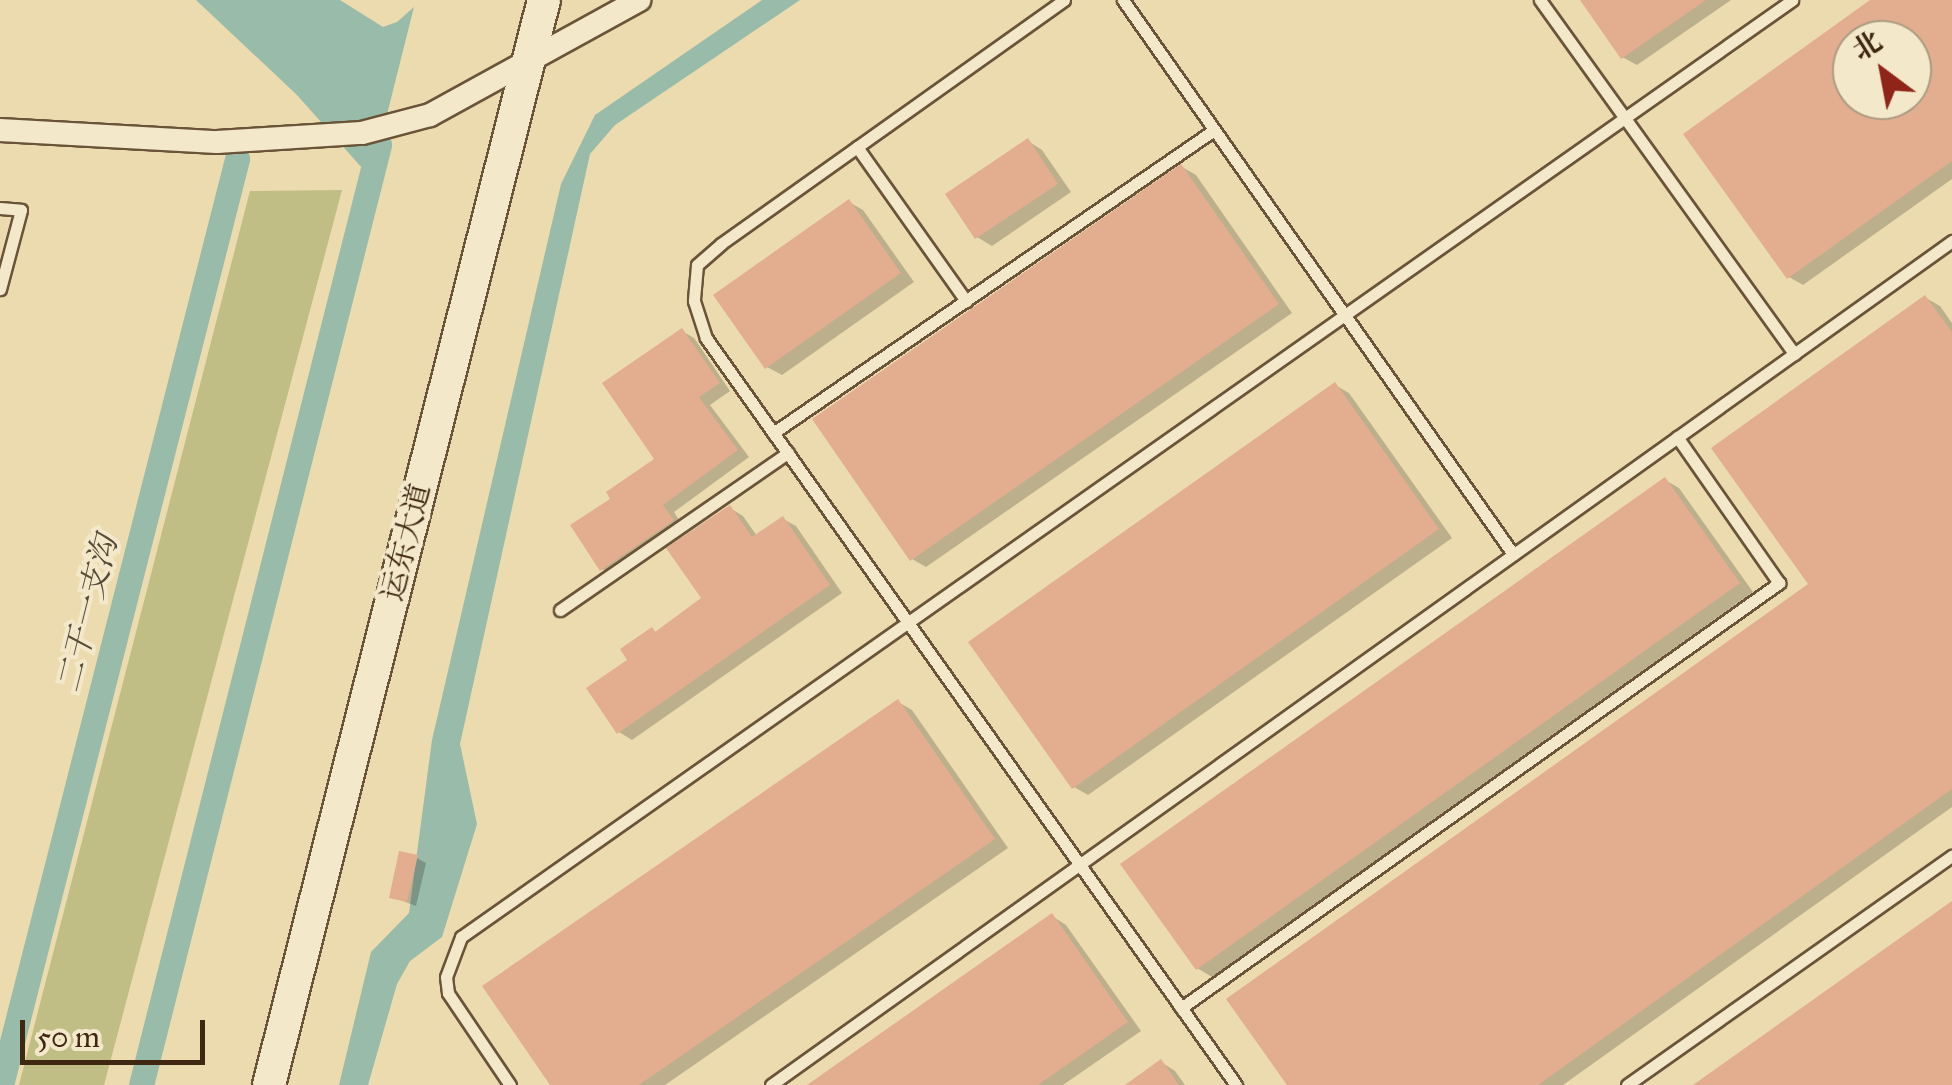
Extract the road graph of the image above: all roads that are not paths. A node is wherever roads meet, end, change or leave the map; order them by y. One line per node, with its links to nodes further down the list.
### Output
1 (544, 0): 7 (street, 运东大道)
2 (638, 0): 7 (street)
3 (1064, 0): 11 (lane)
4 (1123, 0): 10 (lane)
5 (1540, 0): 8 (lane)
6 (1792, 0): 8 (lane)
7 (528, 61): 9 (street); 27 (street, 运东大道)
8 (1625, 118): 16 (lane); 17 (lane)
9 (0, 130)
10 (1214, 130): 15 (lane); 16 (lane)
11 (857, 148): 15 (lane); 18 (lane)
12 (0, 208): 14 (lane)
13 (1950, 247): 17 (lane)
14 (0, 289)
15 (966, 301): 18 (lane)
16 (1346, 316): 21 (lane); 23 (lane)
17 (1794, 354): 19 (lane)
18 (773, 433): 20 (lane)
19 (1677, 438): 21 (lane); 26 (lane)
20 (788, 453): 22 (lane); 23 (lane)
21 (1514, 554): 25 (lane)
22 (560, 610)
23 (909, 624): 25 (lane); 28 (lane)
24 (1952, 856): 31 (lane)
25 (1080, 864): 26 (lane); 29 (lane)
26 (1182, 1008): 30 (lane)
27 (268, 1085)
28 (510, 1085)
29 (771, 1085)
30 (1236, 1085)
31 (1626, 1085)

